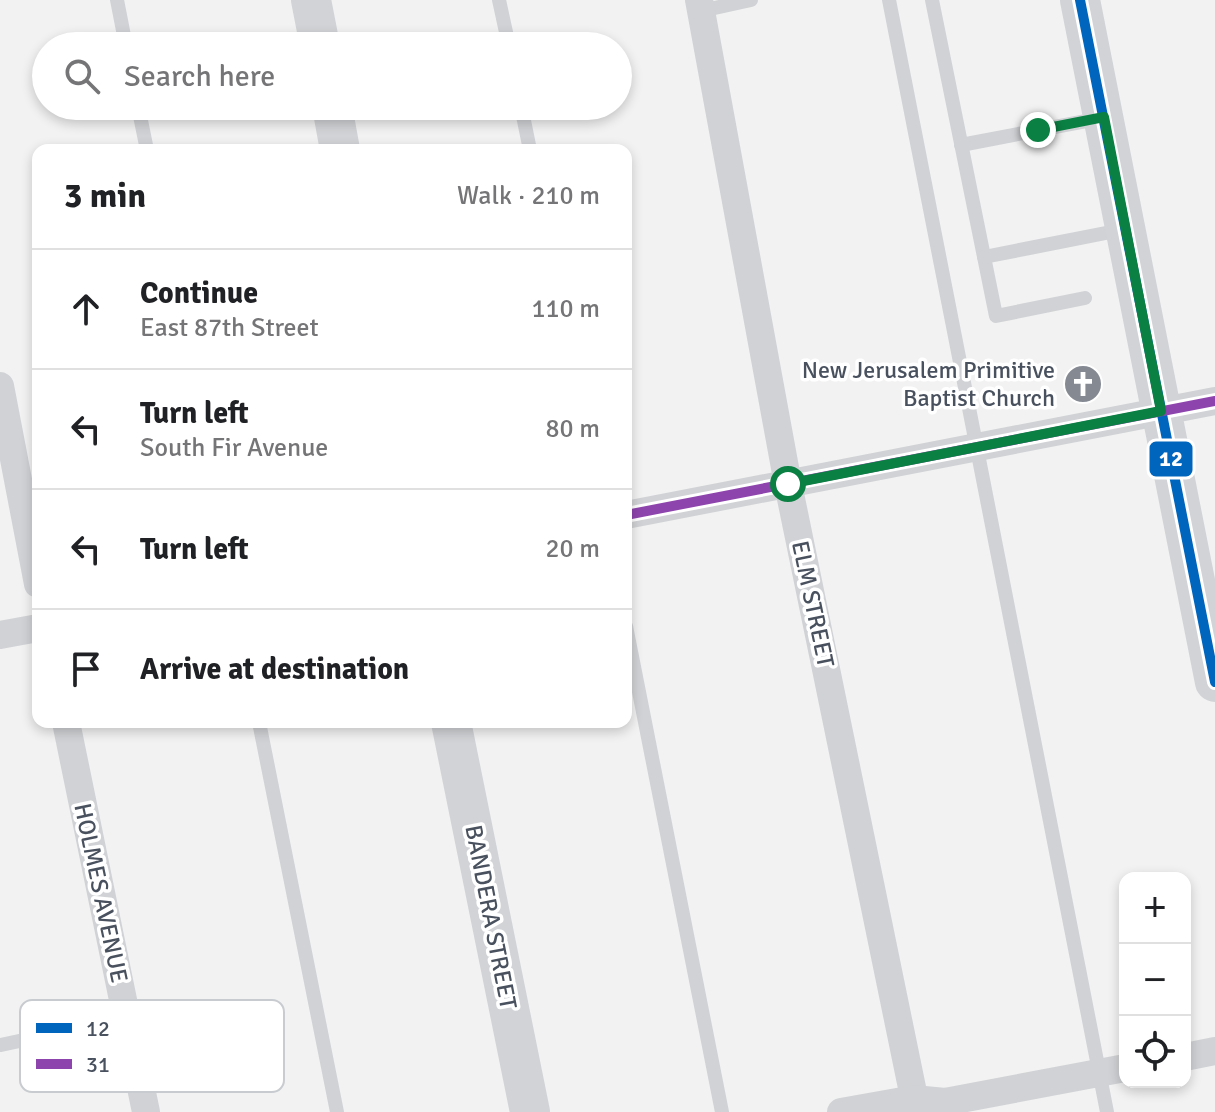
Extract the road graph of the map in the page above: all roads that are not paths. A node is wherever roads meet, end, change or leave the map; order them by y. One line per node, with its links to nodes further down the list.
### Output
1 (117, 0): 9 (lane)
2 (311, 0): 10 (street)
3 (499, 0): 11 (lane)
4 (751, 0): 8 (lane)
5 (889, 0): 26 (lane)
6 (932, 0): 19 (lane)
7 (1080, 0): 12 (street)
8 (700, 6): 27 (street, ELM STREET)
9 (123, 32)
10 (317, 32)
11 (506, 32)
12 (1104, 117): 19 (lane); 20 (street)
13 (141, 120): 16 (lane)
14 (335, 120): 17 (street)
15 (524, 120): 18 (lane)
16 (146, 144)
17 (339, 144)
18 (529, 144)
19 (961, 145): 21 (lane)
20 (1126, 229): 21 (lane); 25 (street)
21 (984, 257): 22 (lane)
22 (1085, 298)
23 (0, 386): 29 (street)
24 (1215, 401): 25 (street)
25 (1161, 411): 26 (street); 33 (street)
26 (976, 447): 27 (street); 40 (lane)
27 (788, 484): 28 (street); 42 (street, ELM STREET)
28 (632, 514)
29 (32, 553)
30 (32, 629): 31 (street)
31 (0, 635)
32 (632, 656): 46 (lane)
33 (1215, 682)
34 (67, 728): 37 (street, HOLMES AVENUE)
35 (260, 728): 44 (lane)
36 (452, 728): 45 (street, BANDERA STREET)
37 (123, 1000)
38 (1215, 1051): 39 (street)
39 (1191, 1056)
40 (1112, 1071): 42 (street); 48 (lane)
41 (142, 1092): 43 (street, HOLMES AVENUE)
42 (916, 1105): 47 (street)
43 (146, 1112)
44 (337, 1112)
45 (530, 1112)
46 (722, 1112)
47 (841, 1112)
48 (1107, 1112)

